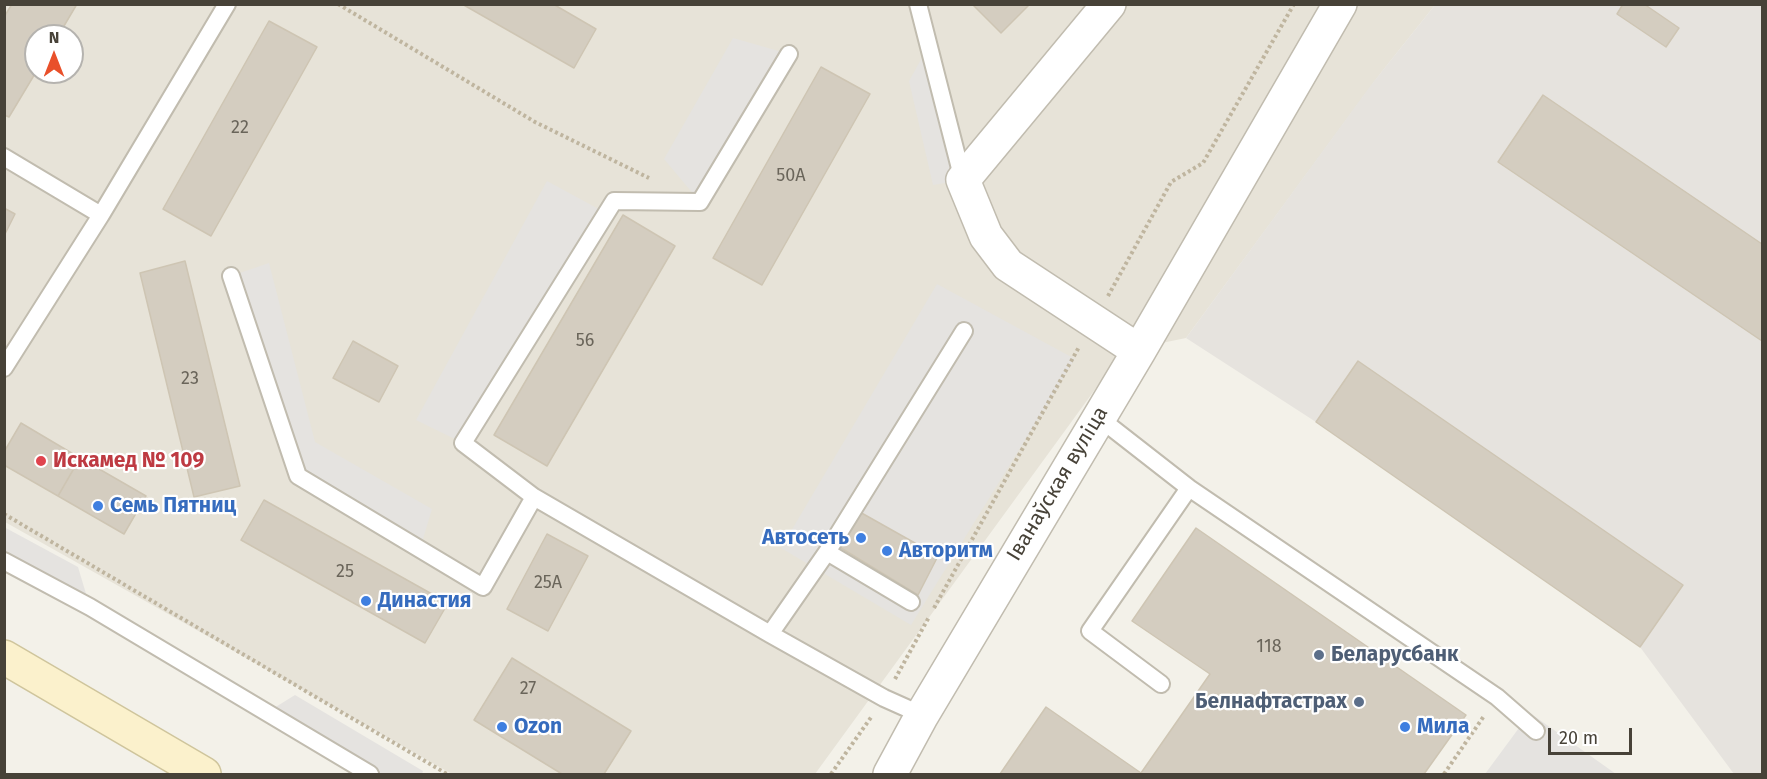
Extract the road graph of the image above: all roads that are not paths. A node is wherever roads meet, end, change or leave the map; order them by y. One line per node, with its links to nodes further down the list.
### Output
1 (227, 4): 8 (lane)
2 (918, 4): 7 (lane)
3 (1108, 4): 7 (street)
4 (1340, 4): 11 (street, Іванаўская вуліца)
5 (789, 54): 15 (lane)
6 (4, 157): 8 (lane)
7 (963, 180): 11 (street)
8 (101, 215): 12 (lane)
9 (231, 276): 15 (lane)
10 (964, 332): 16 (lane)
11 (1139, 351): 13 (street, Іванаўская вуліца)
12 (4, 368)
13 (1098, 417): 14 (lane); 22 (street, Іванаўская вуліца)
14 (1189, 488): 21 (lane); 23 (lane)
15 (534, 496): 19 (lane)
16 (827, 552): 18 (lane); 19 (lane)
17 (4, 561): 25 (lane)
18 (911, 602)
19 (770, 634): 22 (lane)
20 (4, 657): 24 (main road)
21 (1161, 684)
22 (922, 715): 26 (street, Іванаўская вуліца)
23 (1536, 731)
24 (204, 774)
25 (369, 774)
26 (890, 774)

